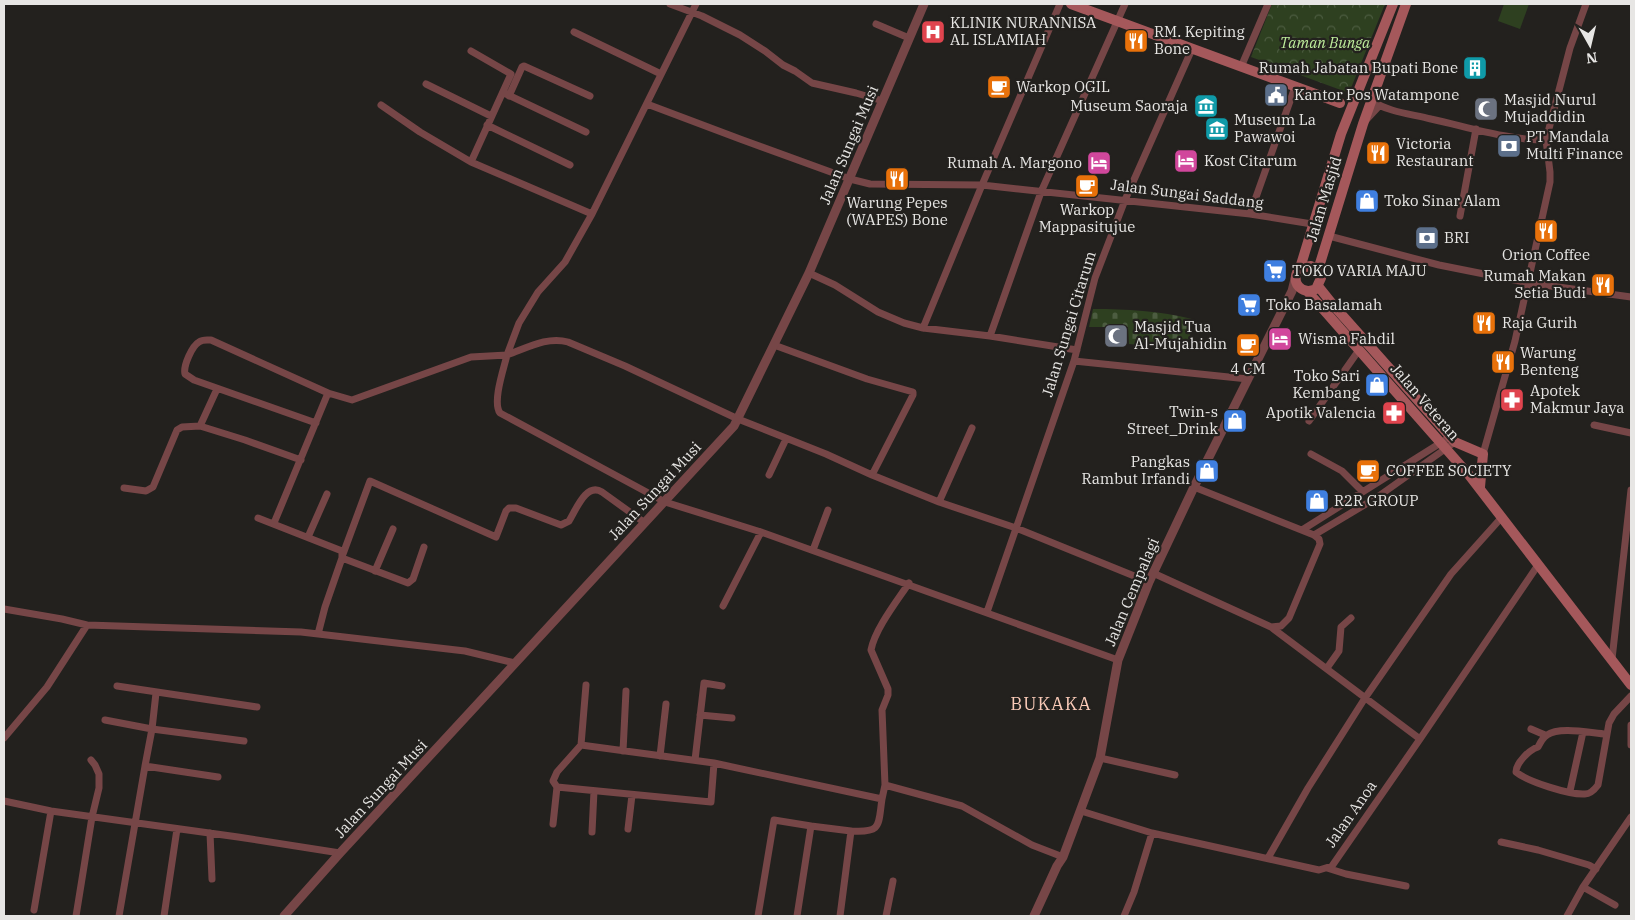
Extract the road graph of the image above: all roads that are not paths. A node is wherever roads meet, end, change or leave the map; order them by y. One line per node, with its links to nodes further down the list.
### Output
1 (670, 4): 11 (street)
2 (696, 4): 11 (street)
3 (924, 4): 15 (street, Jalan Sungai Musi)
4 (1060, 4): 40 (street)
5 (1071, 4): 12 (main road)
6 (1125, 4): 12 (street)
7 (1268, 4): 18 (street)
8 (1393, 4): 24 (main road, Jalan Masjid)
9 (1406, 4): 28 (main road, Jalan Masjid)
10 (1586, 4): 36 (street)
11 (691, 13): 19 (street); 25 (street)
12 (1117, 21): 16 (main road); 41 (street)
13 (876, 24): 15 (street)
14 (574, 32): 19 (street)
15 (909, 38): 25 (street, Jalan Sungai Musi)
16 (1192, 49): 18 (main road); 42 (street, Jalan Sungai Citarum)
17 (471, 51): 22 (street)
18 (1241, 67): 21 (main road)
19 (661, 74): 27 (street)
20 (426, 84): 30 (street)
21 (1295, 87): 26 (main road); 44 (street)
22 (506, 94): 23 (street); 30 (street); 35 (street)
23 (590, 96)
24 (1355, 97): 26 (main road); 28 (main road); 31 (main road, Jalan Masjid)
25 (883, 101): 39 (street, Jalan Sungai Musi)
26 (1340, 103): 31 (main road)
27 (647, 104): 39 (street, Jalan Sungai Saddang); 43 (street)
28 (1375, 104): 32 (main road, Jalan Masjid); 34 (street)
29 (381, 105): 37 (street)
30 (491, 116): 33 (street)
31 (1346, 120): 32 (main road); 46 (main road, Jalan Masjid)
32 (1363, 124): 47 (main road, Jalan Masjid)
33 (487, 126): 37 (street); 38 (street)
34 (1476, 129): 36 (street); 45 (street)
35 (586, 132)
36 (1546, 140): 51 (street)
37 (471, 162): 43 (street)
38 (570, 165)
39 (850, 179): 40 (street, Jalan Sungai Saddang); 50 (street, Jalan Sungai Musi)
40 (982, 185): 41 (street, Jalan Sungai Saddang); 57 (street)
41 (1041, 192): 42 (street, Jalan Sungai Saddang); 58 (street)
42 (1125, 200): 44 (street, Jalan Sungai Saddang); 60 (street, Jalan Sungai Citarum)
43 (592, 214): 62 (street)
44 (1250, 214): 46 (street, Jalan Sungai Saddang)
45 (1460, 216)
46 (1312, 224): 48 (main road, Jalan Masjid)
47 (1329, 236): 49 (main road, Jalan Masjid); 51 (street)
48 (1300, 268): 49 (main road); 53 (main road)
49 (1318, 270): 52 (main road)
50 (809, 273): 57 (street); 59 (street, Jalan Sungai Musi)
51 (1529, 283): 54 (street); 77 (street)
52 (1318, 286): 53 (main road); 55 (main road, Jalan Veteran)
53 (1300, 291): 56 (main road, Jalan Veteran); 64 (street, Jalan Cempalagi)
54 (1631, 297)
55 (1334, 306): 56 (main road); 75 (main road, Jalan Veteran)
56 (1325, 312): 61 (main road, Jalan Veteran)
57 (923, 328): 58 (street)
58 (990, 336): 60 (street)
59 (774, 345): 67 (street, Jalan Sungai Musi); 80 (street)
60 (1077, 350): 63 (street, Jalan Sungai Citarum)
61 (1359, 350): 68 (street); 75 (main road, Jalan Veteran)
62 (508, 355): 66 (street); 67 (street); 87 (street)
63 (1074, 361): 64 (street); 94 (street, Jalan Sungai Citarum)
64 (1248, 379): 81 (street, Jalan Cempalagi)
65 (217, 389): 66 (street); 69 (street); 71 (street)
66 (328, 393): 69 (street)
67 (738, 418): 74 (street); 87 (street, Jalan Sungai Musi)
68 (1309, 421)
69 (316, 423): 78 (street)
70 (1594, 425): 73 (street)
71 (200, 426): 78 (street); 83 (street)
72 (972, 428): 88 (street)
73 (1631, 433)
74 (786, 439): 79 (street); 80 (street)
75 (1448, 443): 77 (main road, Jalan Veteran); 82 (main road, Jalan Veteran); 85 (street); 98 (street)
76 (1311, 454): 85 (street)
77 (1483, 454): 82 (main road)
78 (301, 460): 93 (street)
79 (769, 475)
80 (872, 475): 88 (street)
81 (1194, 487): 96 (street); 105 (street, Jalan Cempalagi)
82 (1480, 487): 90 (main road, Jalan Veteran)
83 (124, 488)
84 (1631, 490): 114 (street)
85 (1362, 491): 96 (street)
86 (327, 494): 99 (street)
87 (665, 502): 92 (street, Jalan Sungai Musi); 97 (street)
88 (939, 502): 94 (street)
89 (828, 510): 101 (street)
90 (1502, 517): 103 (main road, Jalan Veteran); 125 (street)
91 (258, 518): 93 (street)
92 (645, 523): 102 (street); 116 (street, Jalan Sungai Musi)
93 (274, 524): 99 (street)
94 (1016, 528): 105 (street); 109 (street, Jalan Sungai Citarum)
95 (393, 529): 104 (street)
96 (1302, 530): 98 (street)
97 (761, 532): 101 (street); 107 (street)
98 (1314, 535): 112 (street)
99 (308, 538): 102 (street)
100 (424, 547): 104 (street)
101 (813, 550): 106 (street)
102 (343, 556): 104 (street); 113 (street)
103 (1538, 565): 114 (main road, Jalan Veteran); 138 (street, Jalan Anoa)
104 (375, 571)
105 (1151, 578): 112 (street); 115 (street, Jalan Cempalagi)
106 (909, 583): 109 (street); 151 (street)
107 (723, 606)
108 (4, 609): 111 (street)
109 (987, 612): 115 (street)
110 (1351, 618): 117 (street)
111 (83, 624): 113 (street); 137 (street)
112 (1271, 627): 117 (street)
113 (318, 634): 116 (street)
114 (1612, 659): 118 (main road, Jalan Veteran)
115 (1118, 660): 144 (street, Jalan Cempalagi)
116 (515, 663): 172 (street, Jalan Sungai Musi)
117 (1327, 668): 125 (street)
118 (1631, 684)
119 (586, 685): 140 (street)
120 (116, 686): 123 (street)
121 (722, 686): 128 (street)
122 (626, 691): 142 (street)
123 (156, 693): 127 (street); 132 (street)
124 (1631, 696): 135 (street)
125 (1365, 698): 138 (street); 174 (street)
126 (666, 704): 143 (street)
127 (258, 707)
128 (700, 715): 129 (street); 146 (street)
129 (732, 718)
130 (105, 720): 132 (street)
131 (1631, 725): 141 (street)
132 (152, 729): 139 (street); 148 (street)
133 (1531, 729): 136 (street)
134 (1582, 732): 135 (street); 136 (street); 154 (street)
135 (1606, 734): 154 (street)
136 (1545, 735): 154 (street)
137 (4, 738)
138 (1420, 739): 176 (street, Jalan Anoa)
139 (244, 741)
140 (581, 745): 142 (street); 152 (street)
141 (1631, 745)
142 (623, 751): 143 (street)
143 (660, 756): 146 (street)
144 (1100, 758): 149 (street); 159 (street, Jalan Cempalagi)
145 (91, 760): 160 (street)
146 (695, 760): 147 (street)
147 (714, 763): 155 (street); 156 (street)
148 (145, 766): 150 (street); 162 (street)
149 (1175, 775)
150 (218, 777)
151 (885, 785): 156 (street); 173 (street)
152 (557, 787): 153 (street); 163 (street)
153 (594, 791): 155 (street); 168 (street)
154 (1570, 791)
155 (632, 795): 166 (street)
156 (882, 799): 167 (street)
157 (4, 801): 158 (street)
158 (51, 811): 160 (street); 182 (street)
159 (1081, 811): 170 (street, Jalan Anoa); 173 (street, Jalan Cempalagi)
160 (92, 817): 162 (street); 183 (street)
161 (1631, 817): 175 (street)
162 (135, 824): 165 (street); 184 (street)
163 (553, 824)
164 (811, 826): 167 (street); 187 (street); 188 (street)
165 (177, 829): 169 (street); 185 (street)
166 (628, 829)
167 (851, 831): 189 (street)
168 (592, 832)
169 (210, 833): 172 (street); 177 (street)
170 (1152, 833): 174 (street, Jalan Anoa); 192 (street)
171 (1501, 842): 175 (street)
172 (340, 853): 186 (street, Jalan Sungai Musi)
173 (1063, 857): 191 (street, Jalan Cempalagi)
174 (1268, 858): 176 (street, Jalan Anoa)
175 (1593, 867): 180 (street)
176 (1327, 868): 179 (street)
177 (212, 879)
178 (893, 881): 190 (street)
179 (1406, 886)
180 (1583, 887): 181 (street); 193 (street)
181 (1615, 905)
182 (34, 910)
183 (76, 916)
184 (119, 916)
185 (164, 916)
186 (284, 916)
187 (758, 916)
188 (797, 916)
189 (840, 916)
190 (886, 916)
191 (1034, 916)
192 (1124, 916)
193 (1567, 916)

